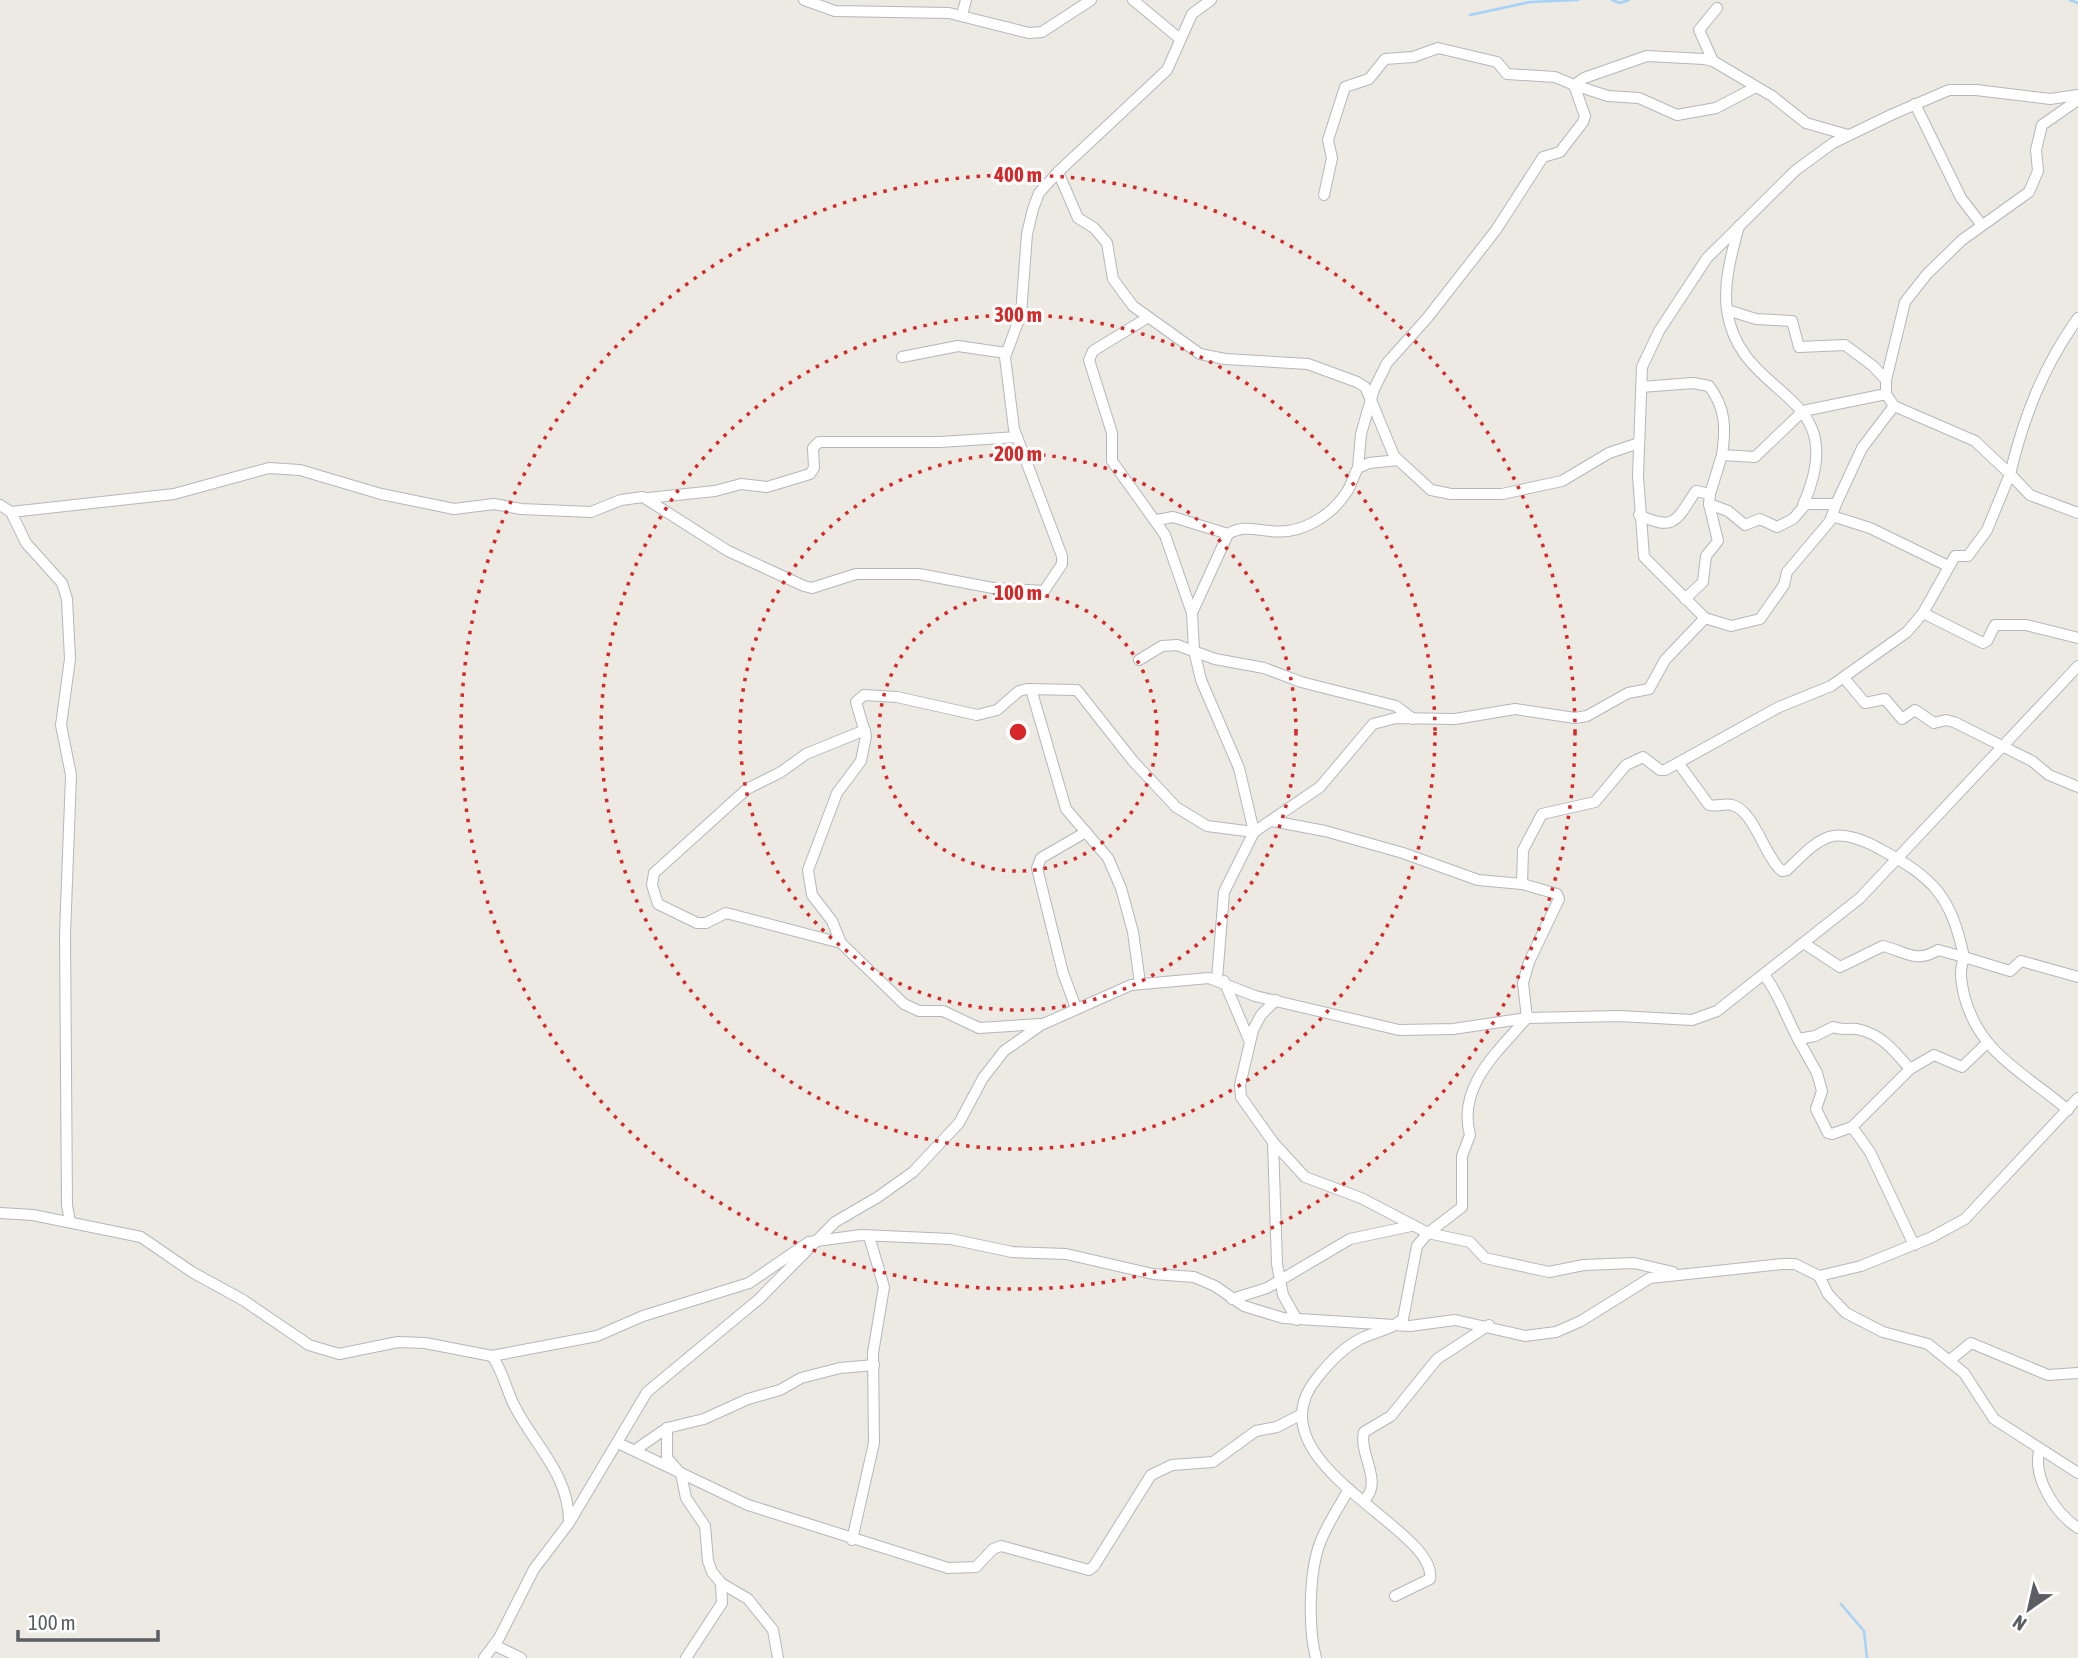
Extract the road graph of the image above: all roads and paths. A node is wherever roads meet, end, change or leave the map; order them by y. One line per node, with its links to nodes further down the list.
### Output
1 (804, 0): 7 (street)
2 (965, 0): 7 (street)
3 (1091, 0): 7 (street)
4 (1133, 0): 8 (street)
5 (1211, 0): 8 (street)
6 (1717, 8): 9 (street)
7 (962, 15)
8 (1180, 39): 15 (street)
9 (1713, 61): 10 (street); 11 (street)
10 (1574, 85): 11 (street); 16 (street); 27 (street)
11 (1756, 87): 14 (street)
12 (2078, 98): 13 (street); 18 (street)
13 (1915, 104): 14 (street); 18 (street)
14 (1848, 135): 17 (street)
15 (1058, 172): 20 (street); 22 (street)
16 (1324, 195)
17 (1740, 223): 19 (street); 25 (street)
18 (1981, 224): 24 (street)
19 (1727, 310): 24 (street); 29 (street)
20 (1147, 318): 27 (street); 45 (street)
21 (2078, 318): 35 (street)
22 (1006, 353): 23 (street); 30 (street)
23 (902, 358)
24 (1886, 380): 26 (street)
25 (1641, 387): 31 (street); 32 (street)
26 (1886, 394): 28 (street); 29 (street)
27 (1371, 400): 33 (street); 34 (street)
28 (1894, 406): 35 (street); 38 (street)
29 (1803, 411): 32 (street); 40 (street)
30 (1017, 437): 36 (street); 36 (street)
31 (1639, 443): 33 (street); 43 (street)
32 (1722, 455): 37 (street)
33 (1398, 460): 34 (street)
34 (1357, 468): 46 (street)
35 (2010, 474): 42 (street); 47 (street)
36 (648, 498): 41 (street)
37 (1710, 499): 40 (street); 43 (street); 48 (street)
38 (1836, 504): 40 (street); 44 (street)
39 (0, 505): 41 (street)
40 (1803, 505)
41 (11, 512): 90 (street)
42 (2078, 513)
43 (1639, 515): 48 (street)
44 (1832, 516): 47 (street); 51 (street)
45 (1157, 520): 46 (street); 49 (street)
46 (1228, 534): 49 (street)
47 (1948, 566): 50 (street)
48 (1685, 598): 51 (street)
49 (1192, 613): 53 (street)
50 (1923, 613): 52 (street); 56 (street)
51 (1704, 618): 58 (street)
52 (2078, 638)
53 (1194, 650): 54 (street); 58 (street); 65 (street)
54 (1139, 660)
55 (2078, 666): 60 (street)
56 (1844, 678): 60 (street); 61 (street)
57 (1031, 689): 59 (street); 64 (street); 65 (street)
58 (1413, 719): 63 (street)
59 (865, 730): 68 (street); 68 (street)
60 (2002, 746): 62 (street); 66 (street)
61 (1679, 764): 66 (street); 67 (street)
62 (2078, 787)
63 (1272, 821): 65 (street); 67 (street)
64 (1086, 832): 74 (street); 76 (street)
65 (1254, 832): 73 (street)
66 (1897, 858): 69 (street); 70 (street)
67 (1522, 884): 77 (street)
68 (841, 943): 78 (street)
69 (1805, 944): 70 (street); 71 (street)
70 (1964, 957): 72 (street); 81 (street)
71 (1765, 976): 77 (street); 79 (street)
72 (2078, 977)
73 (1221, 980): 74 (street); 75 (street); 80 (street)
74 (1140, 983): 76 (street)
75 (1276, 1000): 77 (street); 80 (street)
76 (1076, 1008): 78 (street)
77 (1527, 1018): 92 (street)
78 (1045, 1023): 94 (street)
79 (1798, 1039): 82 (street); 85 (street)
80 (1250, 1042): 86 (street)
81 (1987, 1043): 82 (street); 84 (street)
82 (1910, 1069): 85 (street)
83 (2078, 1098): 84 (street)
84 (2067, 1110): 95 (street)
85 (1852, 1127): 95 (street)
86 (1273, 1142): 91 (street); 98 (street)
87 (0, 1213): 88 (street)
88 (33, 1215): 89 (street); 90 (street)
89 (0, 1222)
90 (70, 1222): 103 (street)
91 (1411, 1226): 92 (street); 98 (street)
92 (1428, 1233): 96 (street); 101 (street)
93 (869, 1236): 94 (street); 99 (street); 105 (street)
94 (815, 1241): 103 (street); 109 (street)
95 (1914, 1245): 97 (street)
96 (1678, 1273): 97 (street); 102 (street)
97 (1819, 1276): 104 (street)
98 (1280, 1280): 99 (street); 100 (street)
99 (1232, 1299): 100 (street)
100 (1297, 1320): 101 (street)
101 (1394, 1325): 102 (street); 107 (street)
102 (1489, 1325): 115 (street)
103 (492, 1356): 116 (street)
104 (1950, 1360): 106 (street); 111 (street)
105 (874, 1365): 108 (street); 118 (street)
106 (2078, 1373)
107 (1300, 1415): 114 (street); 118 (street)
108 (667, 1428): 110 (street); 113 (street)
109 (618, 1443): 110 (street); 116 (street)
110 (635, 1450): 113 (street)
111 (2039, 1451): 112 (street); 117 (street)
112 (2078, 1473)
113 (681, 1474): 118 (street); 119 (street)
114 (1349, 1489): 115 (street); 126 (street)
115 (1363, 1501): 120 (street)
116 (569, 1523): 121 (street)
117 (2077, 1525)
118 (852, 1539)
119 (721, 1583): 124 (street); 125 (street)
120 (1395, 1596)
121 (494, 1645): 122 (street); 123 (street)
122 (484, 1658)
123 (521, 1658)
124 (686, 1658)
125 (778, 1658)
126 (1316, 1658)

